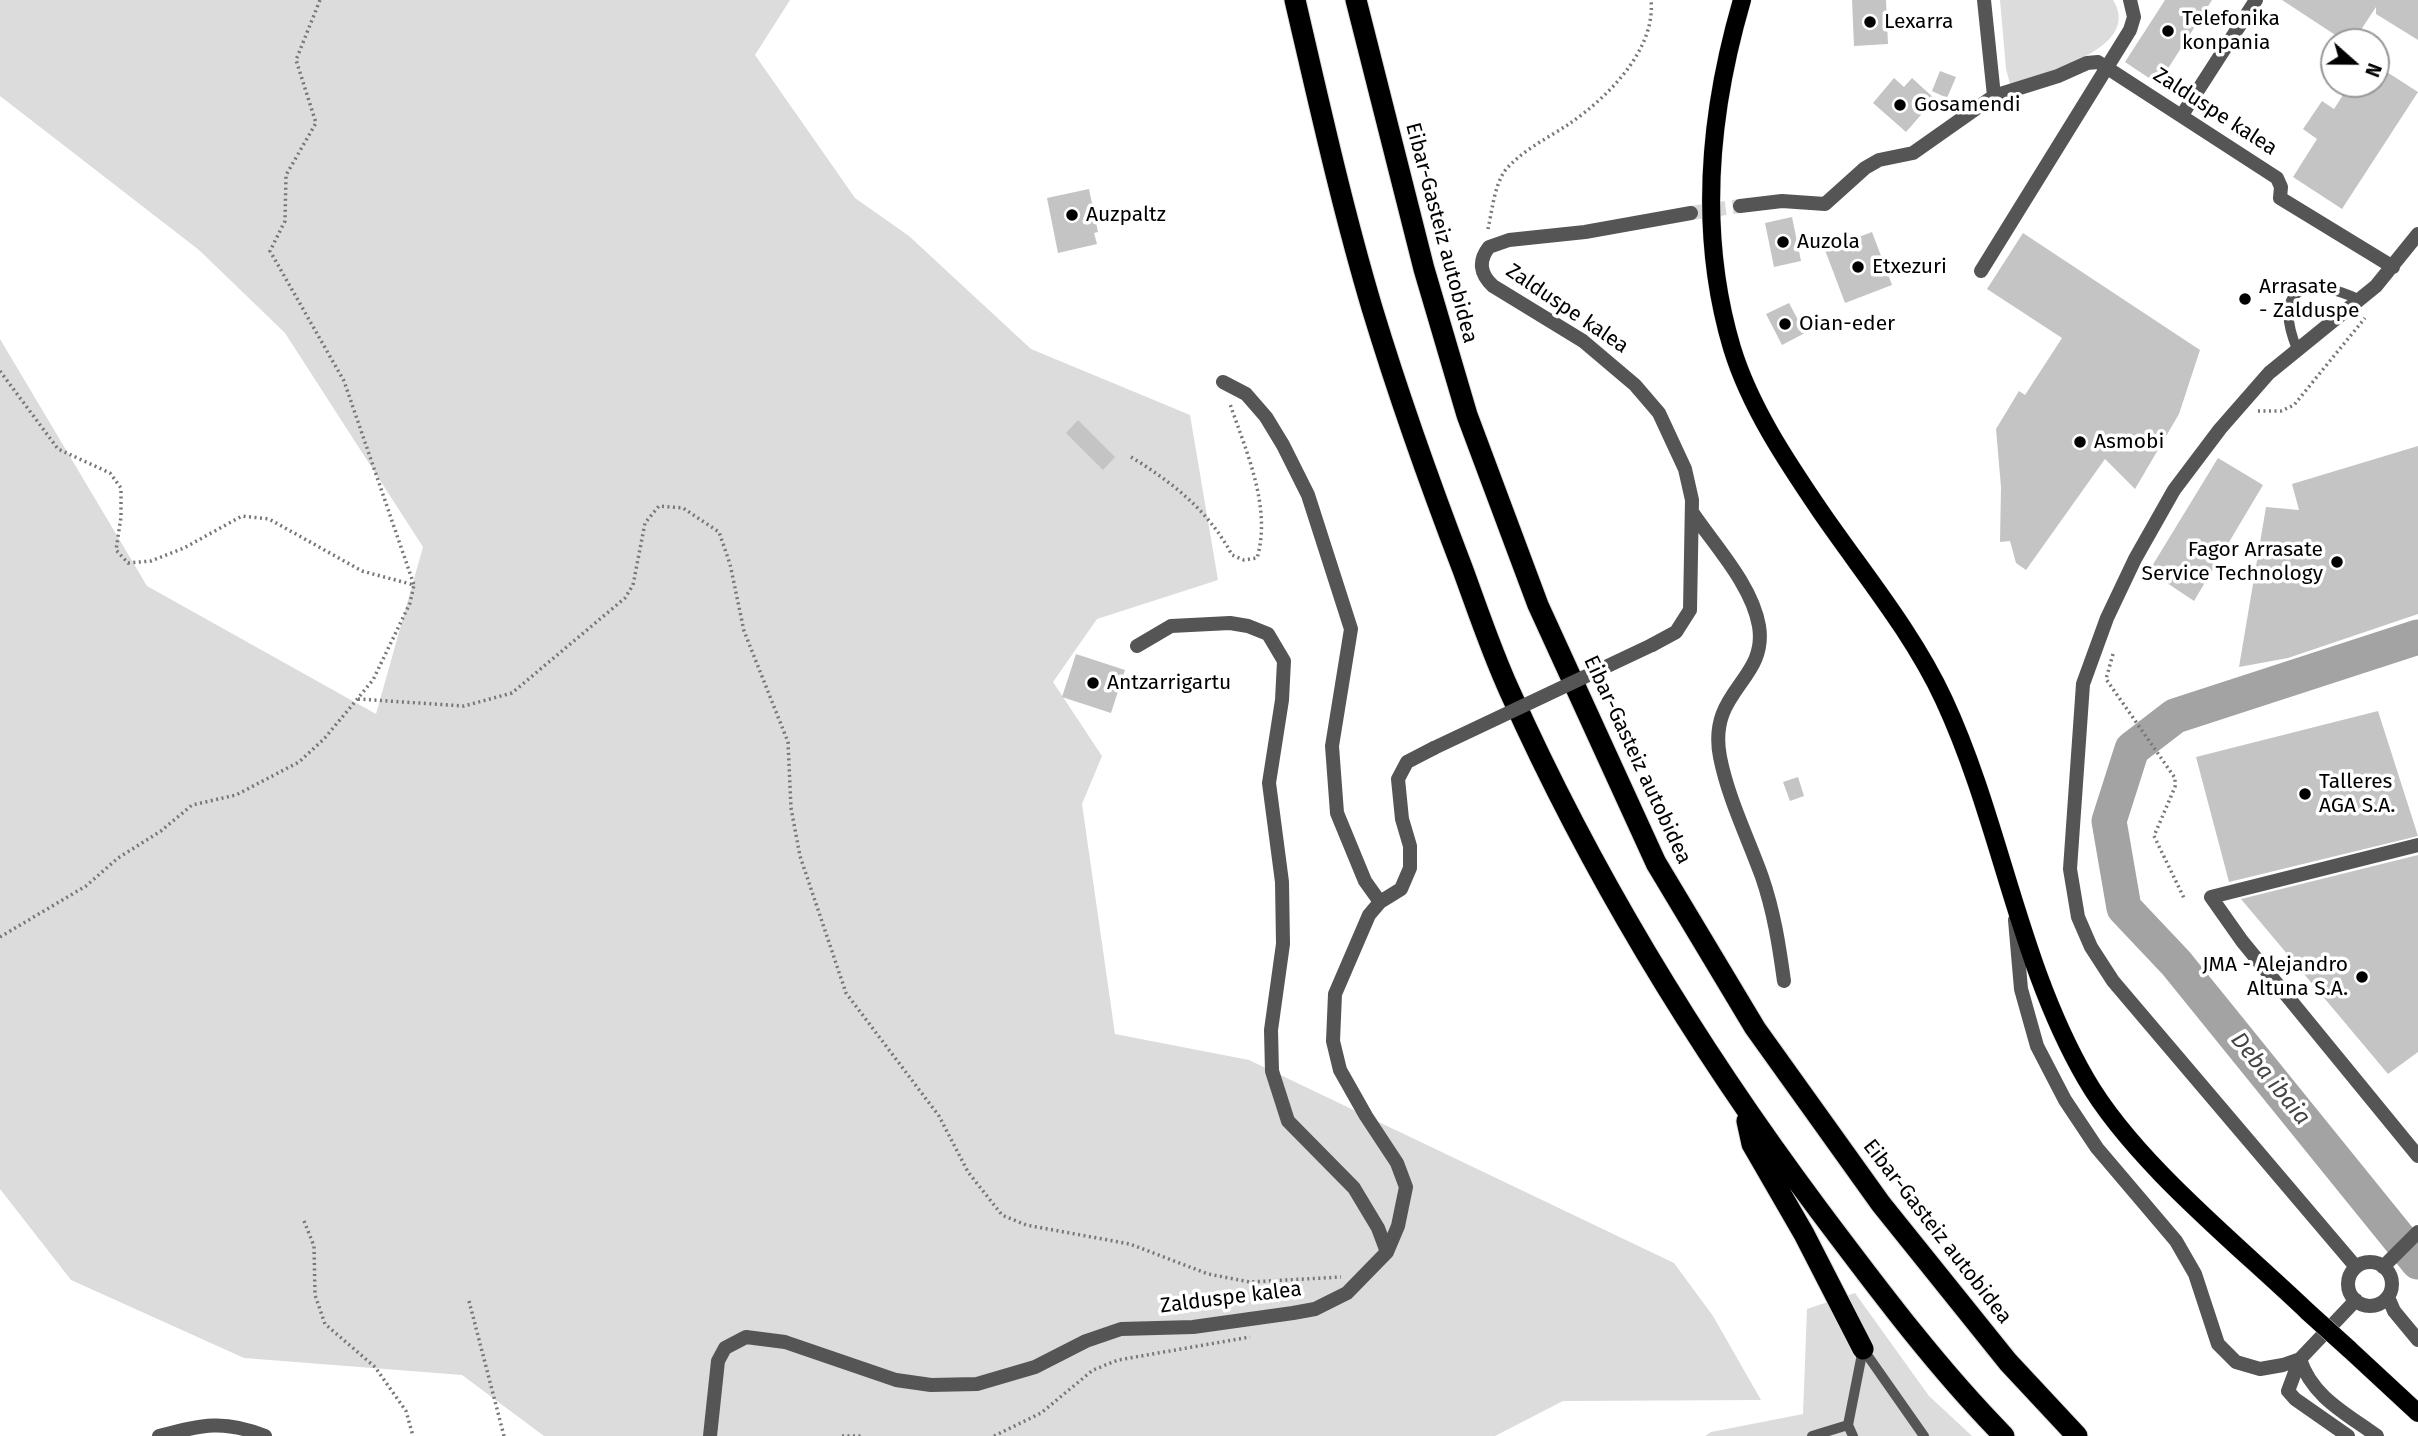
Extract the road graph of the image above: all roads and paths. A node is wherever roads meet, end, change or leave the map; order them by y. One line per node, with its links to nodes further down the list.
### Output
1 (320, 0): 25 (path)
2 (1295, 0): 35 (highway)
3 (1356, 0): 64 (highway, Eibar-Gasteiz autobidea)
4 (1651, 0): 15 (path)
5 (1742, 0): 30 (main road)
6 (1984, 0): 10 (street)
7 (2130, 0): 9 (street)
8 (2256, 0): 11 (street)
9 (2107, 66): 10 (street); 11 (street, Zalduspe kalea); 17 (street)
10 (1994, 96): 12 (street)
11 (2182, 116): 16 (street, Zalduspe kalea)
12 (1740, 206)
13 (1691, 213): 15 (street, Zalduspe kalea)
14 (2418, 234): 16 (street)
15 (1491, 246): 24 (street, Zalduspe kalea)
16 (2393, 267): 18 (street)
17 (1981, 271)
18 (2366, 304): 19 (street); 19 (lane); 22 (path)
19 (2297, 349): 41 (street)
20 (0, 372): 25 (path)
21 (1223, 383): 23 (path); 32 (street)
22 (2249, 411)
23 (1131, 457)
24 (1692, 511): 32 (street, Zalduspe kalea, bridge); 34 (street)
25 (414, 585): 28 (path)
26 (2116, 644): 31 (path)
27 (1137, 646): 39 (street)
28 (358, 699): 33 (path); 42 (path)
29 (2418, 845): 36 (street)
30 (2014, 900): 49 (street); 50 (main road, bridge)
31 (2185, 900)
32 (1380, 902): 39 (street, Zalduspe kalea)
33 (0, 936)
34 (1784, 981)
35 (1745, 1112): 48 (highway); 63 (highway)
36 (2418, 1156)
37 (304, 1221): 54 (path)
38 (2418, 1232): 40 (street)
39 (1387, 1252): 42 (street, Zalduspe kalea)
40 (2388, 1262): 41 (street); 43 (street)
41 (2356, 1268): 44 (street)
42 (1361, 1278): 56 (street, Zalduspe kalea)
43 (2388, 1297): 44 (street); 47 (street)
44 (2356, 1300): 49 (street)
45 (469, 1301): 55 (path)
46 (1254, 1335): 59 (path)
47 (2418, 1340)
48 (1863, 1349): 51 (lane); 62 (lane)
49 (2300, 1359): 65 (street); 66 (street)
50 (2418, 1413)
51 (1848, 1425): 60 (lane); 61 (lane)
52 (159, 1436): 53 (street)
53 (265, 1436)
54 (413, 1436)
55 (504, 1436)
56 (710, 1436)
57 (842, 1436): 58 (path)
58 (861, 1436)
59 (994, 1436)
60 (1812, 1436)
61 (1853, 1436)
62 (1924, 1436)
63 (2004, 1436)
64 (2077, 1436)
65 (2348, 1436)
66 (2377, 1436)

